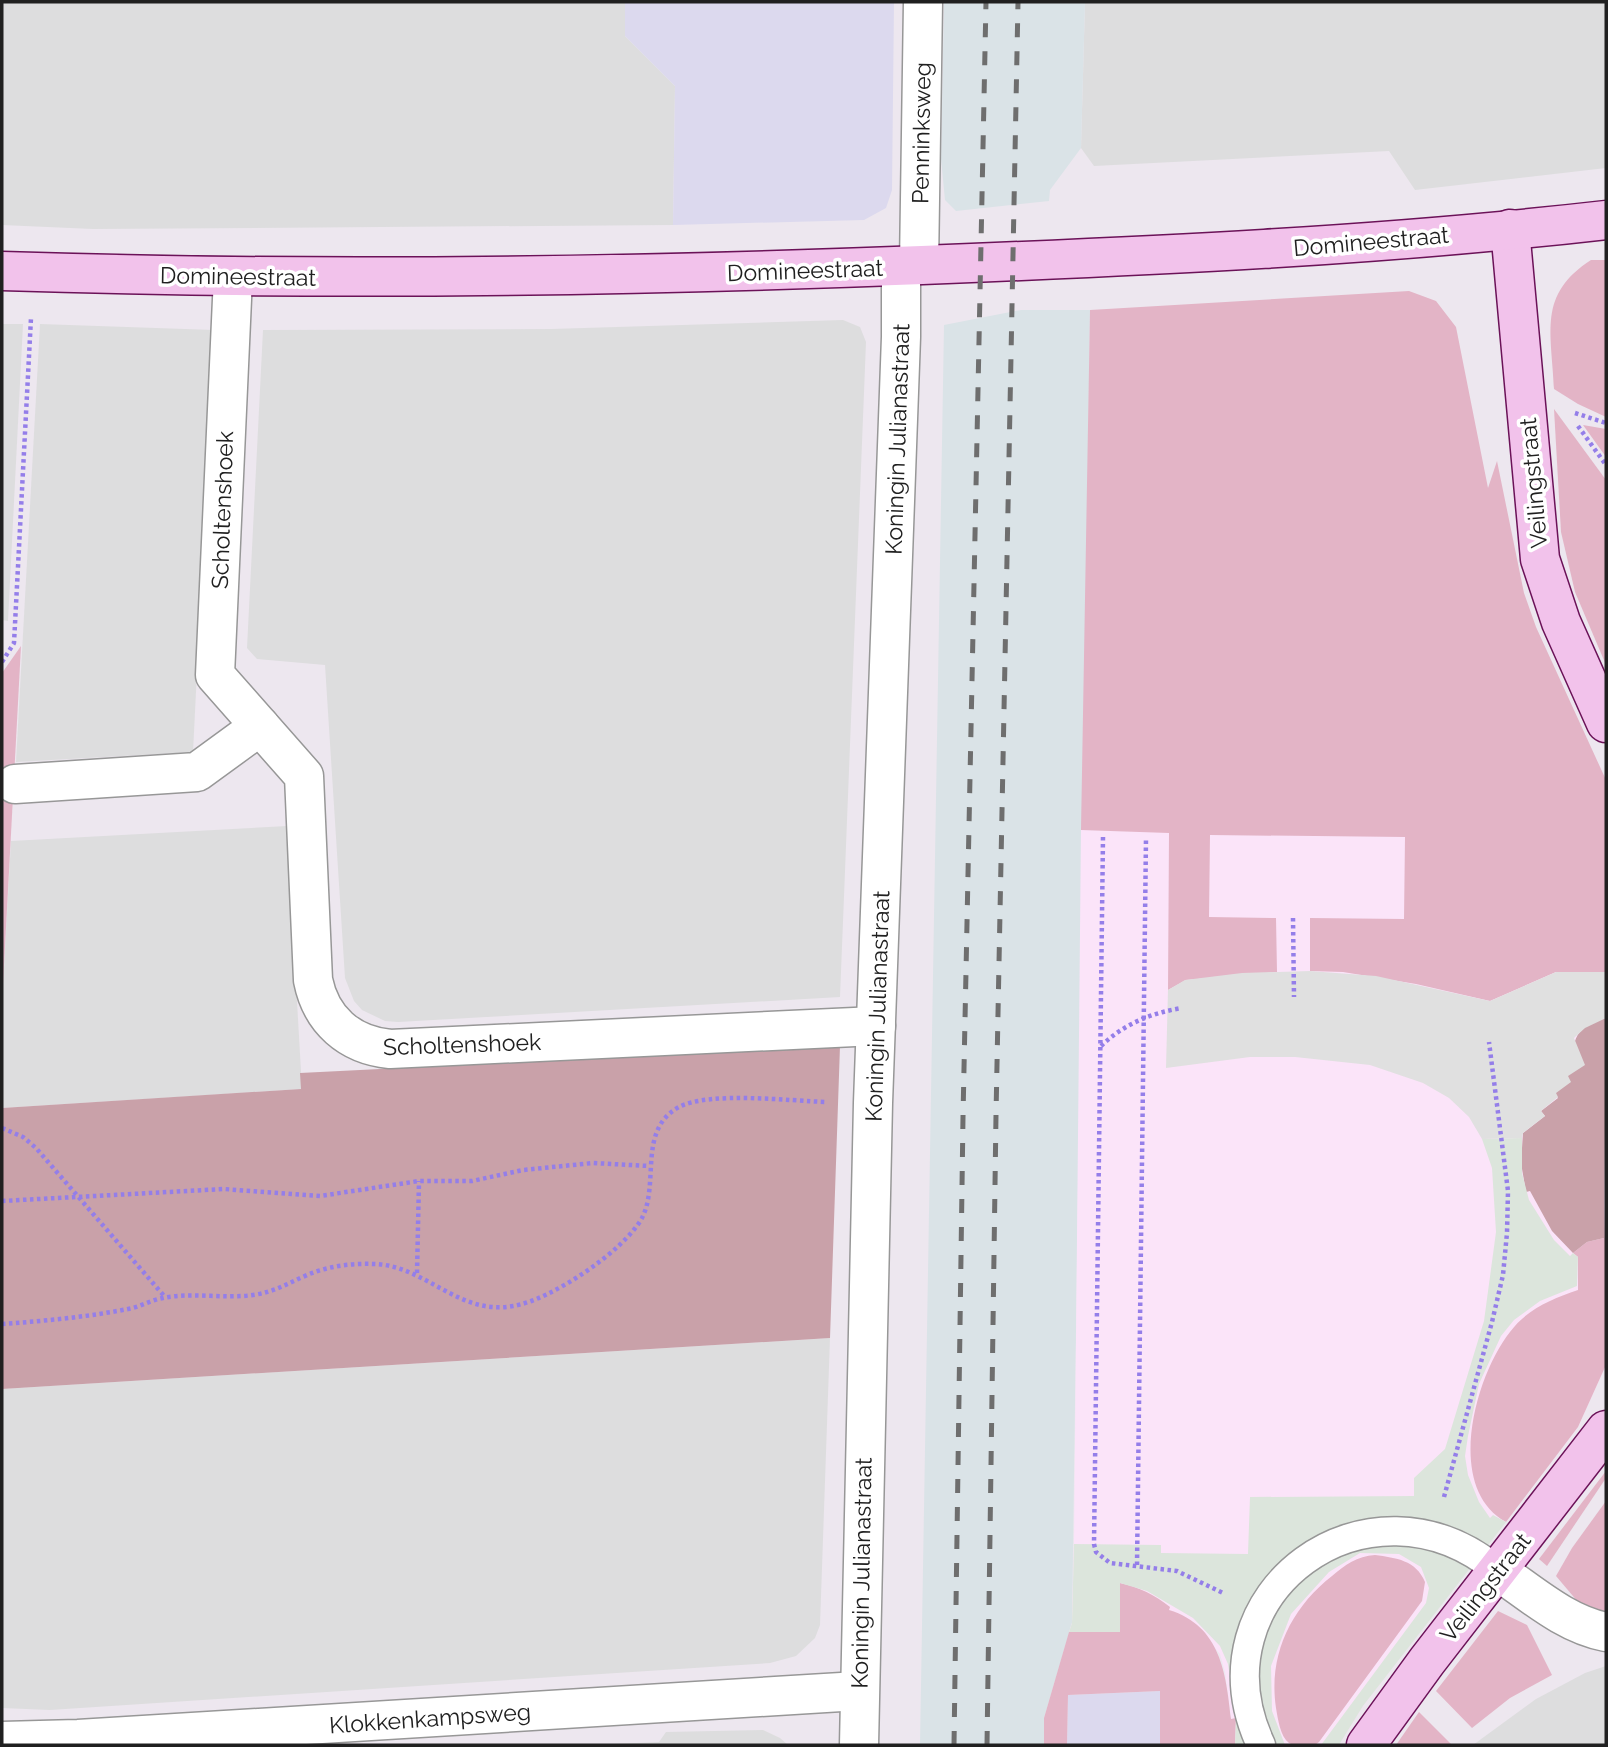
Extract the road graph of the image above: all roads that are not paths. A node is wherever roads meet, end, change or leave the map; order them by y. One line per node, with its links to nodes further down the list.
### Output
1 (923, 2): 4 (street, Penninksweg)
2 (1606, 220): 3 (main road, Domineestraat)
3 (1510, 229): 4 (main road, Domineestraat); 7 (main road, Veilingstraat)
4 (910, 266): 6 (main road, Domineestraat); 10 (street, Koningin Julianastraat)
5 (18, 272): 6 (main road, Domineestraat)
6 (233, 277): 8 (street, Scholtenshoek)
7 (1606, 723)
8 (260, 726): 9 (street); 10 (street, Scholtenshoek)
9 (15, 783)
10 (876, 1026): 14 (street, Koningin Julianastraat)
11 (1606, 1430): 12 (main road, Veilingstraat)
12 (1498, 1571): 13 (street); 17 (lane); 18 (main road, Veilingstraat)
13 (1606, 1632)
14 (858, 1691): 15 (street, Klokkenkampsweg); 16 (street, Koningin Julianastraat)
15 (2, 1741)
16 (859, 1745)
17 (1261, 1745)
18 (1366, 1745)

